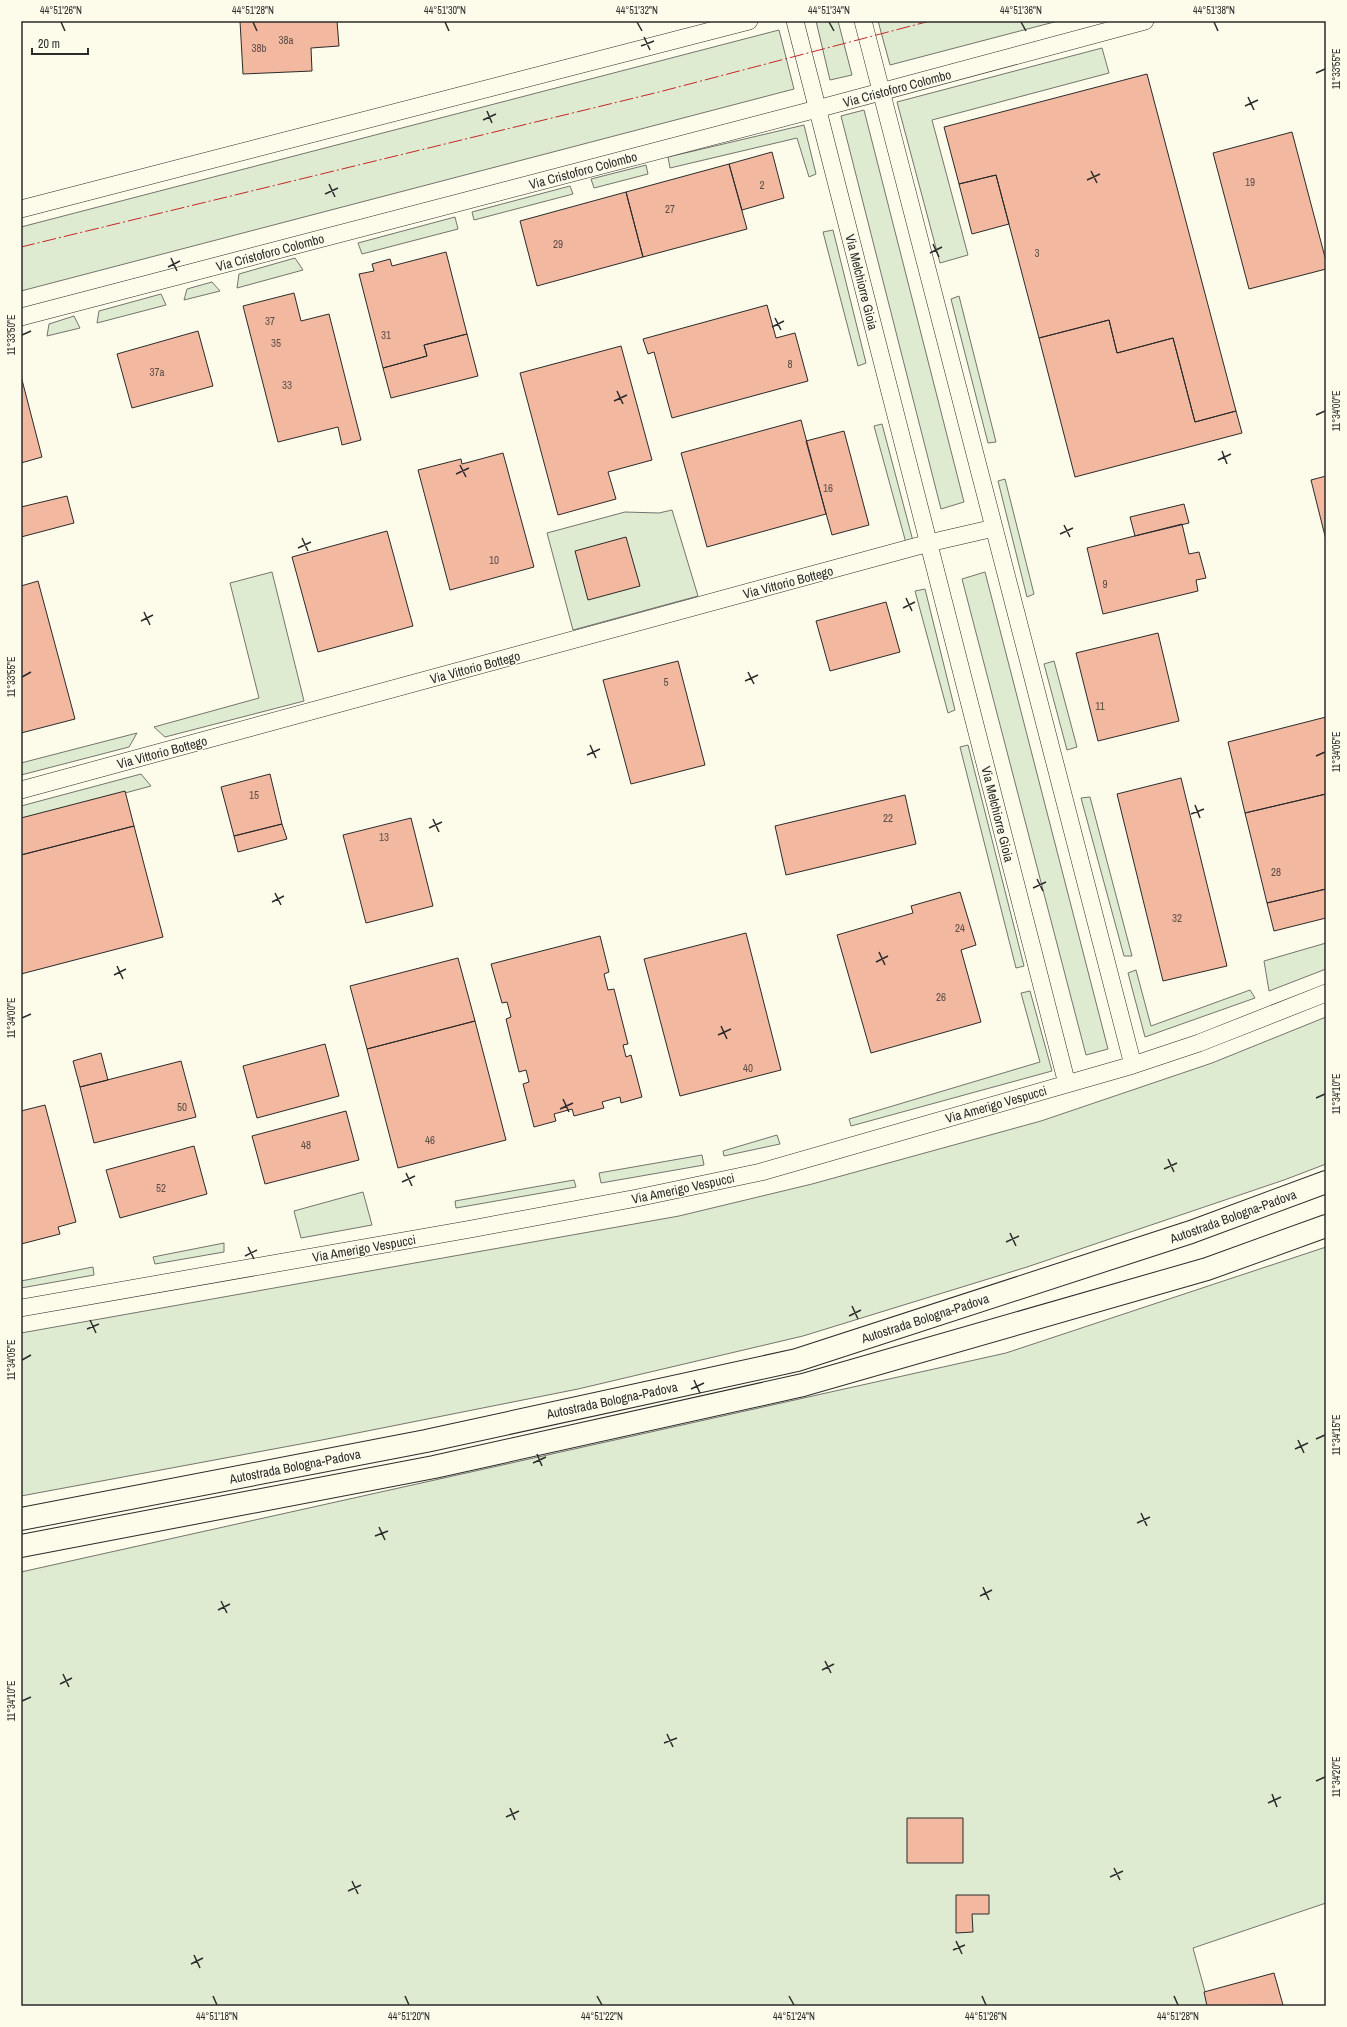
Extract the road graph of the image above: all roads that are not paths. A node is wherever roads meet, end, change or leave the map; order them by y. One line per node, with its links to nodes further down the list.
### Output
1 (749, 21): 7 (street)
2 (795, 21): 6 (street, Via Melchiorre Gioia)
3 (863, 21): 5 (street)
4 (1145, 21): 5 (street, Via Cristoforo Colombo)
5 (881, 92): 6 (street, Via Cristoforo Colombo); 9 (street)
6 (818, 109): 8 (street, Via Cristoforo Colombo); 10 (street, Via Melchiorre Gioia)
7 (21, 210)
8 (21, 317)
9 (994, 528): 10 (street); 13 (street)
10 (929, 543): 11 (street, Via Vittorio Bottego); 14 (street, Via Melchiorre Gioia)
11 (21, 790)
12 (1326, 993): 13 (street, Via Amerigo Vespucci)
13 (1133, 1066): 14 (street, Via Amerigo Vespucci)
14 (1068, 1084): 17 (street, Via Amerigo Vespucci)
15 (1326, 1182): 18 (highway, Autostrada Bologna-Padova)
16 (1326, 1226): 19 (highway, Autostrada Bologna-Padova)
17 (21, 1308)
18 (21, 1519)
19 (21, 1546)

